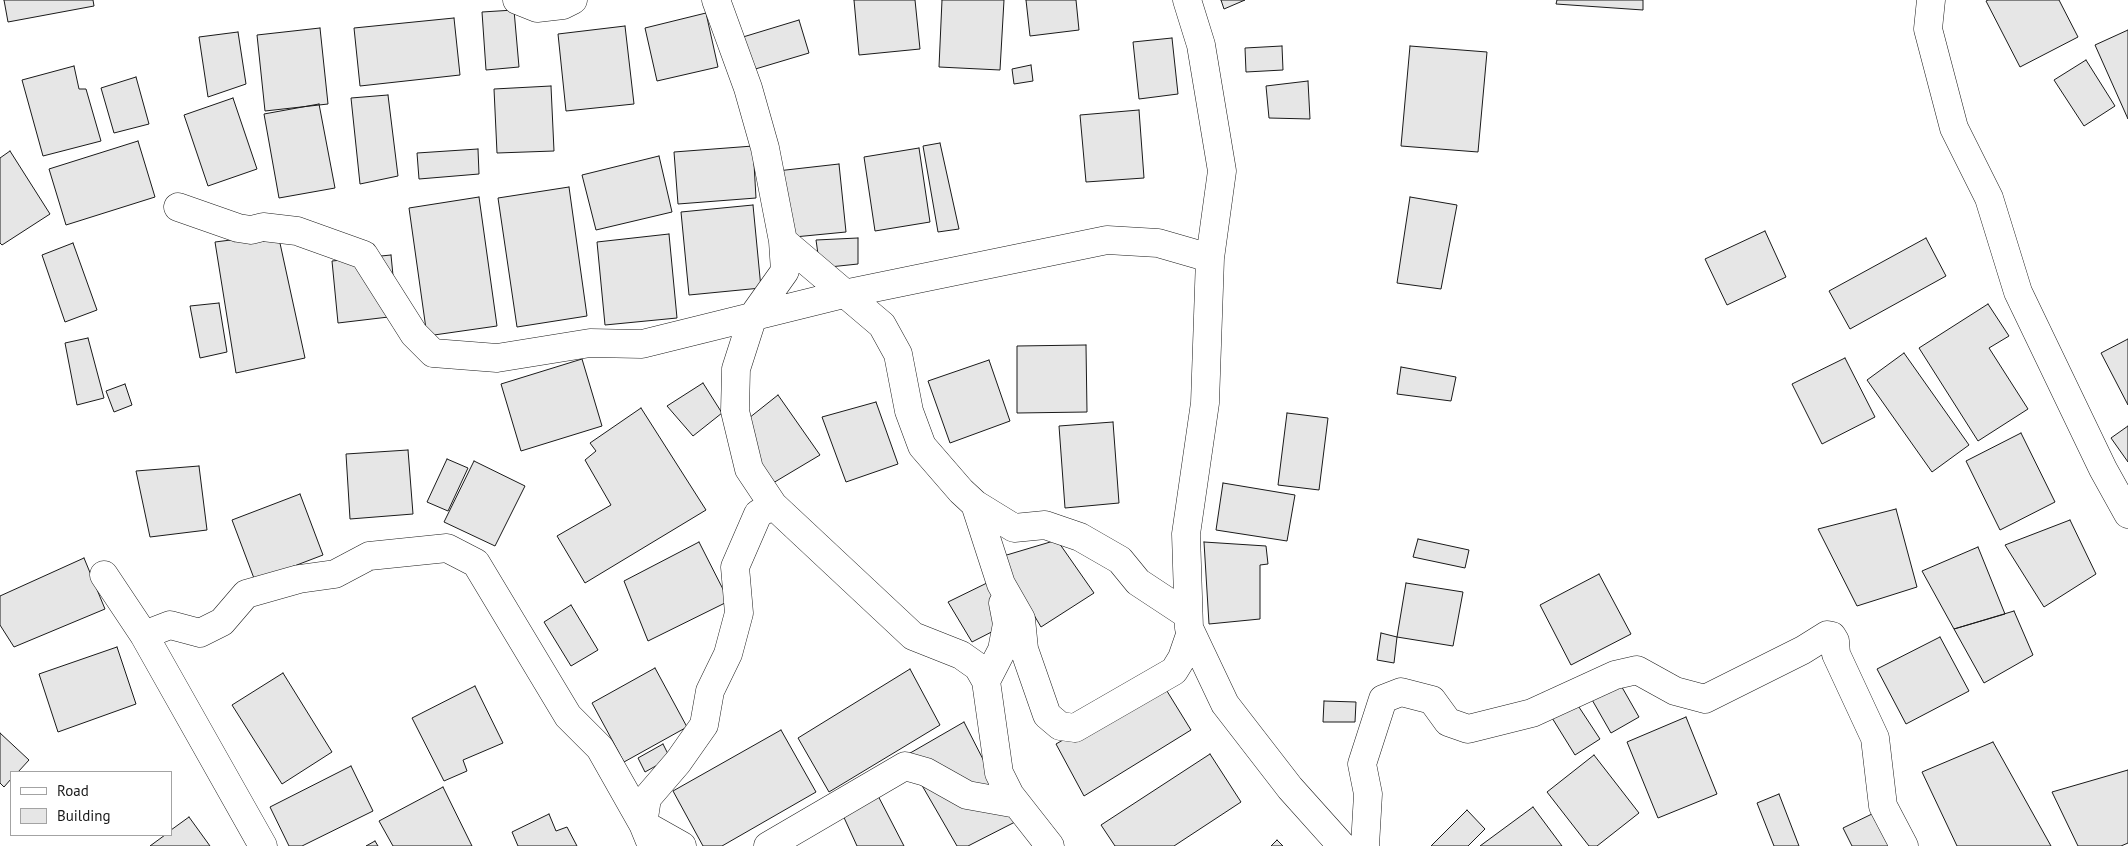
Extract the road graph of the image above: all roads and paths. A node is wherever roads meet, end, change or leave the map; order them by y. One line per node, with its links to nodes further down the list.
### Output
1 (517, 0): 2 (street)
2 (573, 0)
3 (716, 0): 7 (street)
4 (1187, 0): 8 (street)
5 (1931, 0): 13 (street)
6 (178, 207): 10 (street)
7 (783, 242): 9 (street); 10 (street)
8 (1210, 258): 9 (street); 16 (street)
9 (844, 294): 10 (street); 11 (street)
10 (753, 316): 12 (street)
11 (975, 504): 15 (street); 16 (street)
12 (774, 505): 18 (street); 20 (street)
13 (2128, 514)
14 (104, 574): 17 (street)
15 (1000, 584): 16 (street); 18 (street)
16 (1190, 624): 25 (street)
17 (144, 635): 20 (street); 21 (street)
18 (986, 681): 19 (street)
19 (1017, 804): 23 (street); 24 (street)
20 (647, 835): 22 (street)
21 (263, 846)
22 (682, 846)
23 (768, 846)
24 (1050, 846)
25 (1342, 846)
26 (1365, 846): 27 (street)
27 (1904, 846)

